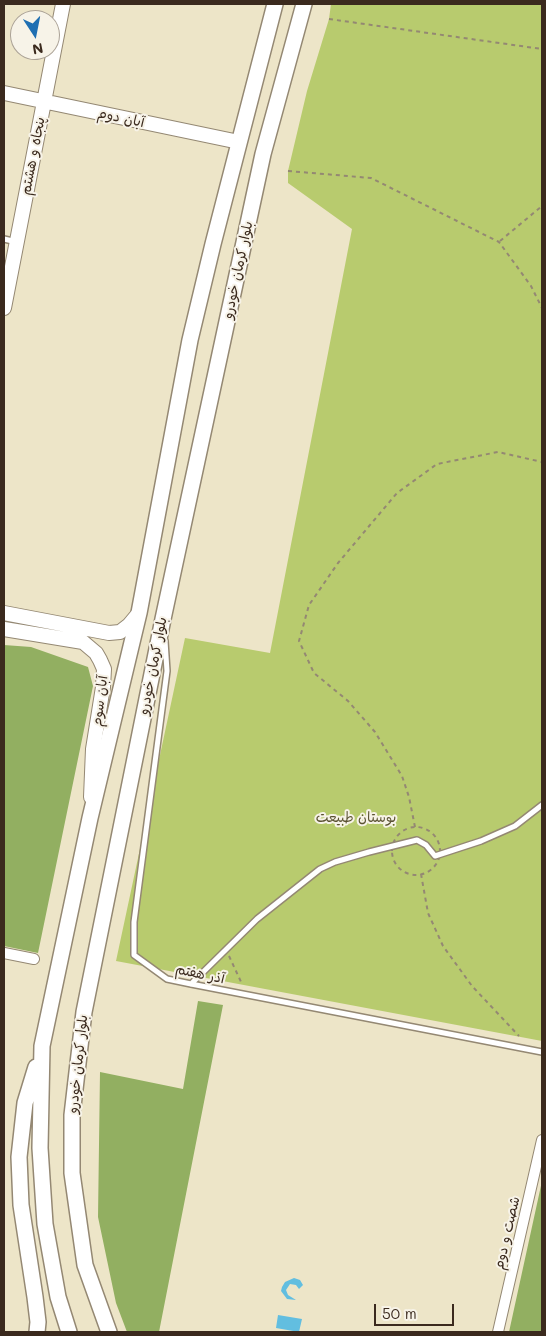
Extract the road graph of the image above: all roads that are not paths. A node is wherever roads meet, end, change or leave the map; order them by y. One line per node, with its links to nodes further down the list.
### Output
1 (63, 4): 5 (street, پنجاه و هشتم)
2 (275, 4): 6 (main road, بلوار کرمان خودرو)
3 (304, 4): 11 (main road, بلوار کرمان خودرو)
4 (4, 93): 5 (street, آبان دوم)
5 (44, 101): 6 (street, آبان دوم); 7 (street, پنجاه و هشتم)
6 (239, 142): 9 (main road, بلوار کرمان خودرو)
7 (10, 240): 8 (street, پنجاه و هشتم)
8 (4, 308)
9 (138, 612): 10 (street); 14 (main road, بلوار کرمان خودرو)
10 (4, 613)
11 (163, 619): 17 (lane, آذر هفتم); 23 (main road, بلوار کرمان خودرو)
12 (4, 629): 14 (street, آبان سوم)
13 (542, 805): 17 (lane)
14 (90, 818): 18 (main road, بلوار کرمان خودرو)
15 (4, 953): 16 (street)
16 (34, 959)
17 (191, 984): 19 (lane, آذر هفتم)
18 (42, 1046): 21 (main road); 22 (main road, بلوار کرمان خودرو)
19 (542, 1052)
20 (542, 1140): 24 (street, شصت و دوم)
21 (37, 1332)
22 (69, 1332)
23 (109, 1332)
24 (498, 1332)

